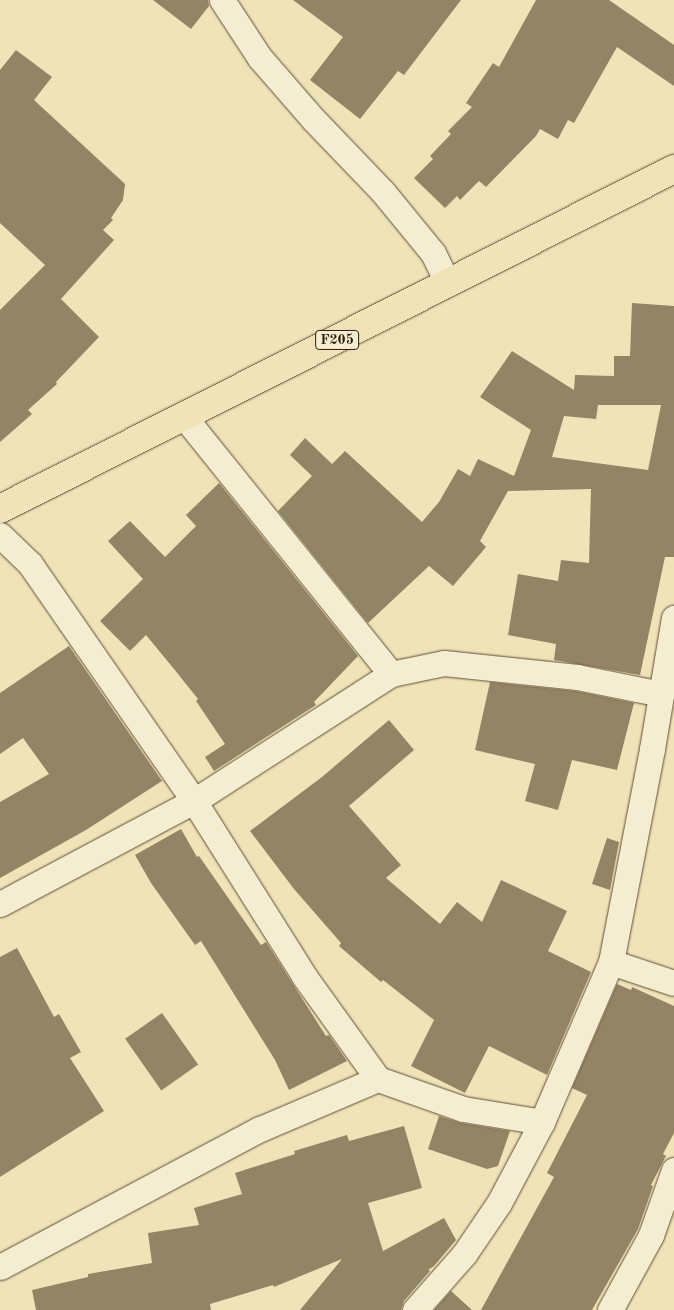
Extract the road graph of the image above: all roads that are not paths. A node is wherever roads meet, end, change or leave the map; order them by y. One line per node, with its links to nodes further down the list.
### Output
1 (222, 0): 4 (street)
2 (674, 169): 4 (main road, F205)
3 (674, 188): 5 (main road, F205)
4 (448, 284): 6 (main road, F205)
5 (190, 424): 7 (main road, F205); 10 (street)
6 (0, 509)
7 (0, 519)
8 (0, 535): 12 (street)
9 (674, 618): 11 (street)
10 (391, 674): 11 (street); 12 (street)
11 (661, 694): 14 (street)
12 (194, 801): 13 (street); 16 (street)
13 (0, 904)
14 (611, 962): 15 (street); 17 (street)
15 (674, 983)
16 (378, 1079): 17 (street); 19 (street)
17 (542, 1122): 20 (street)
18 (674, 1170): 21 (street)
19 (0, 1267)
20 (415, 1310)
21 (610, 1310)

